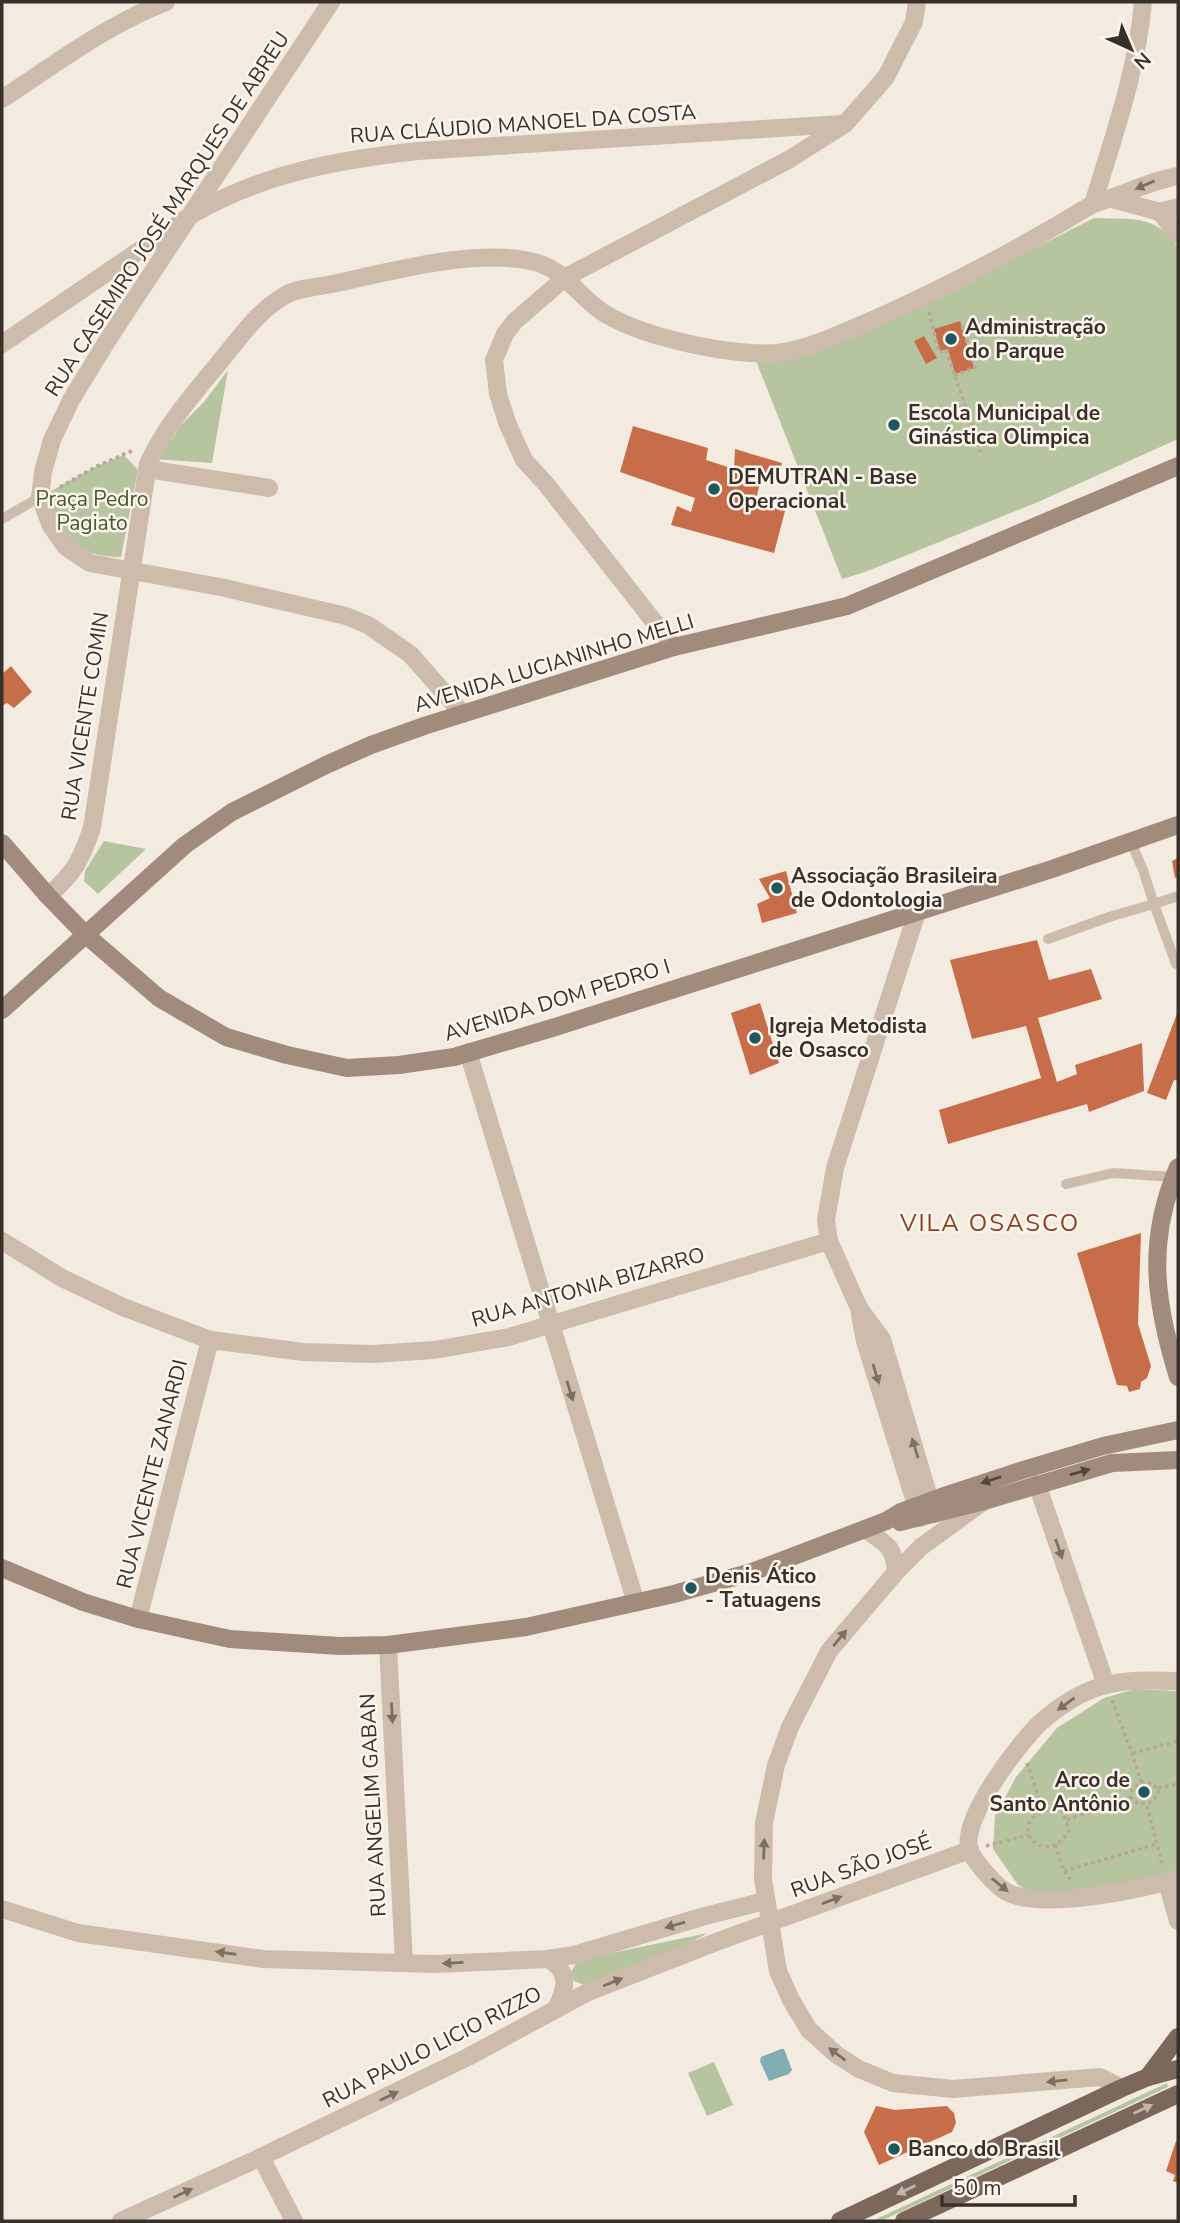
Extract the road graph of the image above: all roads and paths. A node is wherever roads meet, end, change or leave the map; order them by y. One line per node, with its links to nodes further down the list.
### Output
1 (166, 2): 5 (street)
2 (331, 2): 13 (street, RUA CASEMIRO JOSÉ MARQUES DE ABREU)
3 (917, 2): 7 (street)
4 (1143, 2): 10 (street)
5 (143, 6): 6 (street)
6 (2, 99)
7 (845, 124): 13 (street, RUA CLÁUDIO MANOEL DA COSTA); 15 (street)
8 (1178, 176): 9 (street, one-way to 9)
9 (1112, 199): 10 (street); 12 (street)
10 (1093, 204): 16 (street)
11 (1178, 208): 12 (street)
12 (1160, 212): 14 (street)
13 (192, 214): 18 (street, RUA CLÁUDIO MANOEL DA COSTA); 25 (street, RUA CASEMIRO JOSÉ MARQUES DE ABREU)
14 (1178, 235)
15 (566, 277): 16 (street); 20 (street, RUA VICENTE COMIN); 28 (street)
16 (925, 296): 19 (path)
17 (961, 322): 19 (path)
18 (2, 345)
19 (954, 375): 21 (path)
20 (159, 440): 23 (street, RUA VICENTE COMIN); 25 (path)
21 (981, 452)
22 (1178, 466): 28 (street, AVENIDA LUCIANINHO MELLI)
23 (147, 469): 24 (street); 27 (street, RUA VICENTE COMIN)
24 (269, 488)
25 (40, 497): 26 (lane); 27 (street)
26 (2, 519)
27 (130, 570): 29 (street); 33 (street, RUA VICENTE COMIN)
28 (674, 647): 29 (street, AVENIDA LUCIANINHO MELLI)
29 (463, 714): 37 (street, AVENIDA LUCIANINHO MELLI)
30 (1178, 825): 31 (street, AVENIDA DOM PEDRO I)
31 (1131, 842): 35 (lane); 36 (street, AVENIDA DOM PEDRO I)
32 (2, 843): 33 (street, AVENIDA DOM PEDRO I)
33 (47, 896): 37 (street, AVENIDA DOM PEDRO I)
34 (1178, 896): 35 (lane)
35 (1154, 904): 38 (lane); 39 (lane)
36 (917, 912): 41 (street, AVENIDA DOM PEDRO I); 45 (street)
37 (86, 935): 40 (street, AVENIDA LUCIANINHO MELLI); 41 (street, AVENIDA DOM PEDRO I)
38 (1048, 939)
39 (1176, 964)
40 (2, 1010)
41 (468, 1052): 46 (street)
42 (1177, 1173): 43 (lane); 48 (street)
43 (1066, 1184)
44 (2, 1241): 47 (street, RUA ANTONIA BIZARRO)
45 (829, 1241): 46 (street, RUA ANTONIA BIZARRO); 53 (street)
46 (550, 1326): 47 (street, RUA ANTONIA BIZARRO); 57 (street, one-way to 57)
47 (210, 1340): 58 (street, RUA VICENTE ZANARDI)
48 (1178, 1377)
49 (1178, 1430): 53 (street, one-way to 53)
50 (1178, 1460): 51 (street, one-way to 50)
51 (1037, 1484): 52 (street); 61 (street, one-way to 61)
52 (985, 1501): 53 (street); 56 (street)
53 (926, 1510): 54 (street)
54 (865, 1529): 56 (street); 57 (street)
55 (2, 1568): 58 (street)
56 (896, 1572): 79 (street, one-way to 56)
57 (636, 1603): 59 (street)
58 (138, 1619): 59 (street)
59 (388, 1645): 87 (street, RUA ANGELIM GABAN, one-way to 87)
60 (1178, 1681): 61 (street)
61 (1106, 1685): 63 (street, one-way to 63); 64 (path)
62 (1178, 1741): 64 (path)
63 (1021, 1745): 70 (path); 75 (street)
64 (1132, 1753): 65 (path)
65 (1141, 1782): 67 (path); 68 (path)
66 (1178, 1784): 67 (path)
67 (1158, 1788): 69 (path)
68 (1131, 1797): 69 (path); 71 (path)
69 (1147, 1805): 73 (path)
70 (1043, 1810): 71 (path); 72 (path)
71 (1068, 1820): 74 (path)
72 (1028, 1835): 74 (path); 75 (path)
73 (1157, 1844): 76 (path); 77 (path)
74 (1055, 1845): 76 (path)
75 (970, 1850): 78 (street, one-way to 78); 83 (street, RUA SÃO JOSÉ, one-way to 75)
76 (1064, 1871): 78 (path)
77 (1173, 1880): 78 (street); 82 (street)
78 (1085, 1897)
79 (765, 1901): 81 (street); 83 (street)
80 (2, 1909): 87 (street, one-way to 80)
81 (705, 1916): 84 (street); 85 (street, one-way to 85)
82 (1178, 1917)
83 (768, 1924): 84 (street, RUA PAULO LICIO RIZZO); 93 (street, one-way to 83)
84 (716, 1942): 88 (street, RUA PAULO LICIO RIZZO, one-way to 84)
85 (574, 1955): 86 (street); 88 (street)
86 (548, 1959): 87 (street, one-way to 87); 89 (street)
87 (404, 1963)
88 (588, 1992): 89 (street, RUA PAULO LICIO RIZZO)
89 (556, 2009): 95 (street, RUA PAULO LICIO RIZZO, one-way to 89)
90 (1178, 2036): 92 (main road)
91 (1178, 2069): 92 (main road)
92 (1148, 2077): 93 (main road)
93 (1122, 2088): 98 (main road, one-way to 98)
94 (1178, 2094): 99 (main road, one-way to 94)
95 (261, 2157): 96 (street, RUA PAULO LICIO RIZZO, one-way to 95); 97 (street)
96 (121, 2221)
97 (294, 2221)
98 (840, 2221)
99 (904, 2221)

